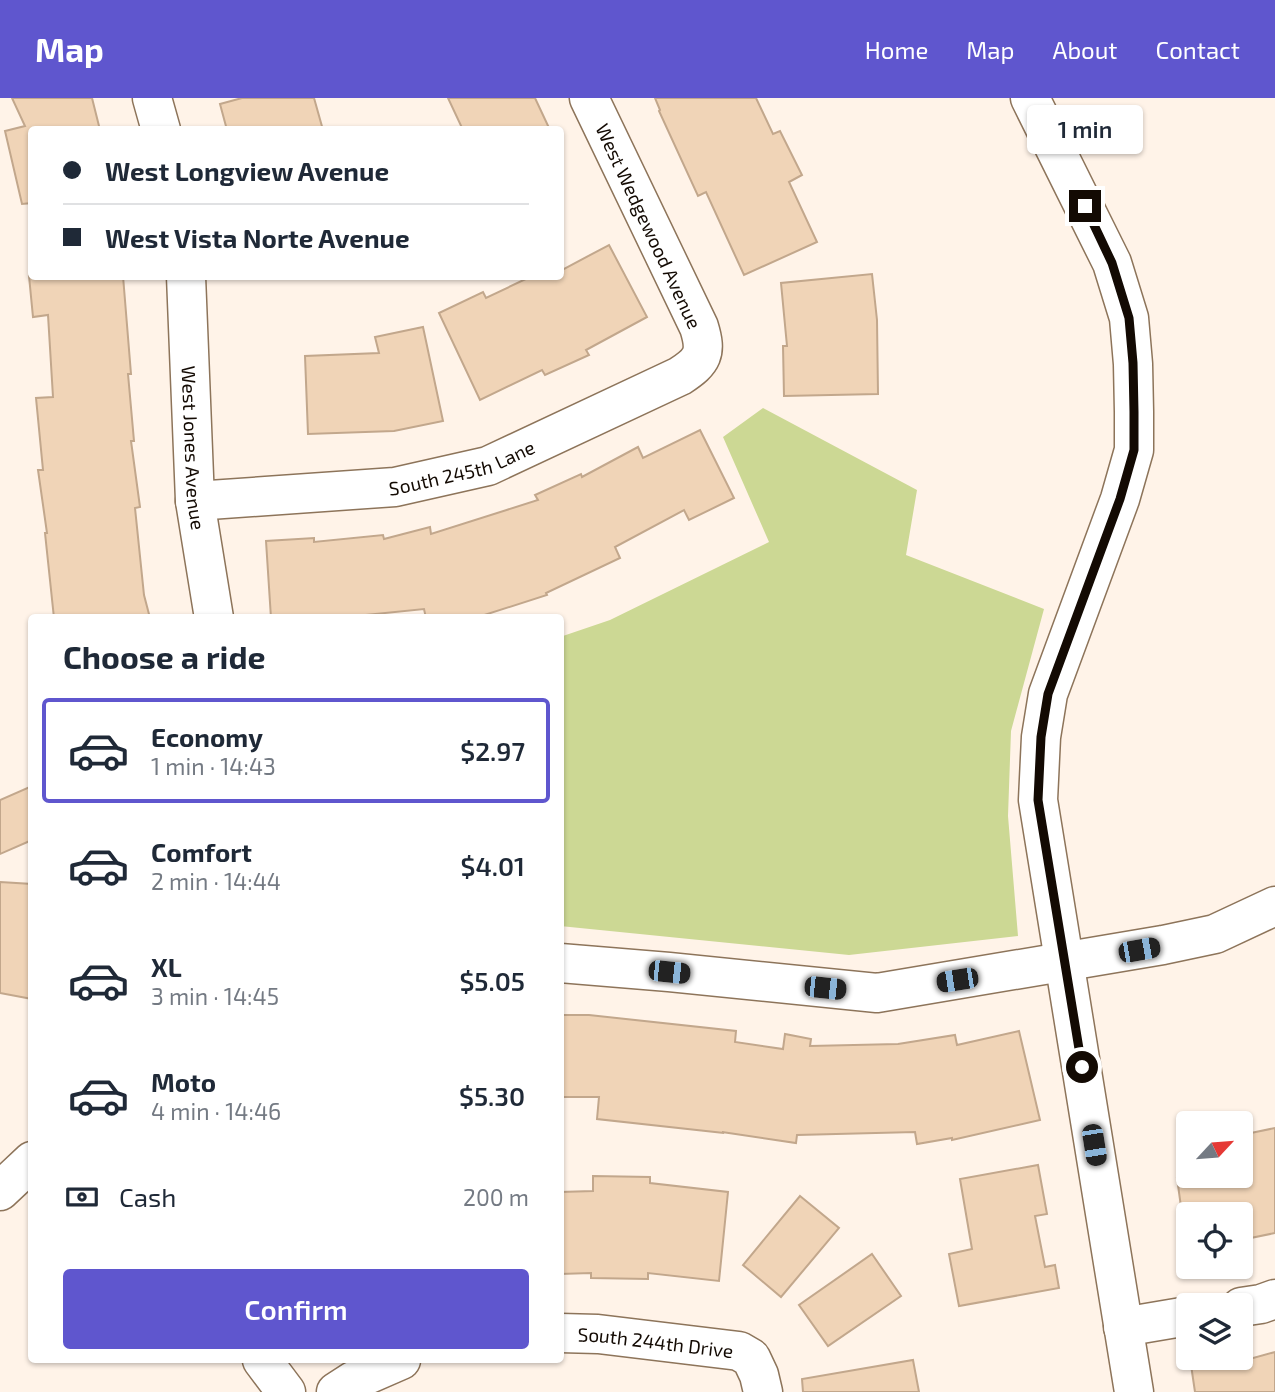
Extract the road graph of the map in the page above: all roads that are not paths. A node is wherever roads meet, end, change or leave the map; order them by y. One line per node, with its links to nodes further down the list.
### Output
1 (152, 98): 4 (street)
2 (589, 98): 6 (street, West Wedgewood Avenue)
3 (1030, 98): 10 (street)
4 (160, 126)
5 (186, 280): 7 (street, West Jones Avenue)
6 (703, 355): 7 (street, South 245th Lane)
7 (195, 501): 8 (street, West Jones Avenue)
8 (213, 614)
9 (1275, 906): 10 (street)
10 (1065, 962): 11 (street); 17 (street)
11 (564, 963)
12 (28, 1165): 13 (street)
13 (0, 1191)
14 (1275, 1299): 15 (street)
15 (1253, 1305)
16 (1176, 1318): 17 (street)
17 (1123, 1327): 24 (street)
18 (564, 1333): 21 (street, South 244th Drive)
19 (264, 1363): 22 (street)
20 (394, 1363): 23 (street)
21 (757, 1375)
22 (286, 1392)
23 (337, 1392)
24 (1134, 1392)

